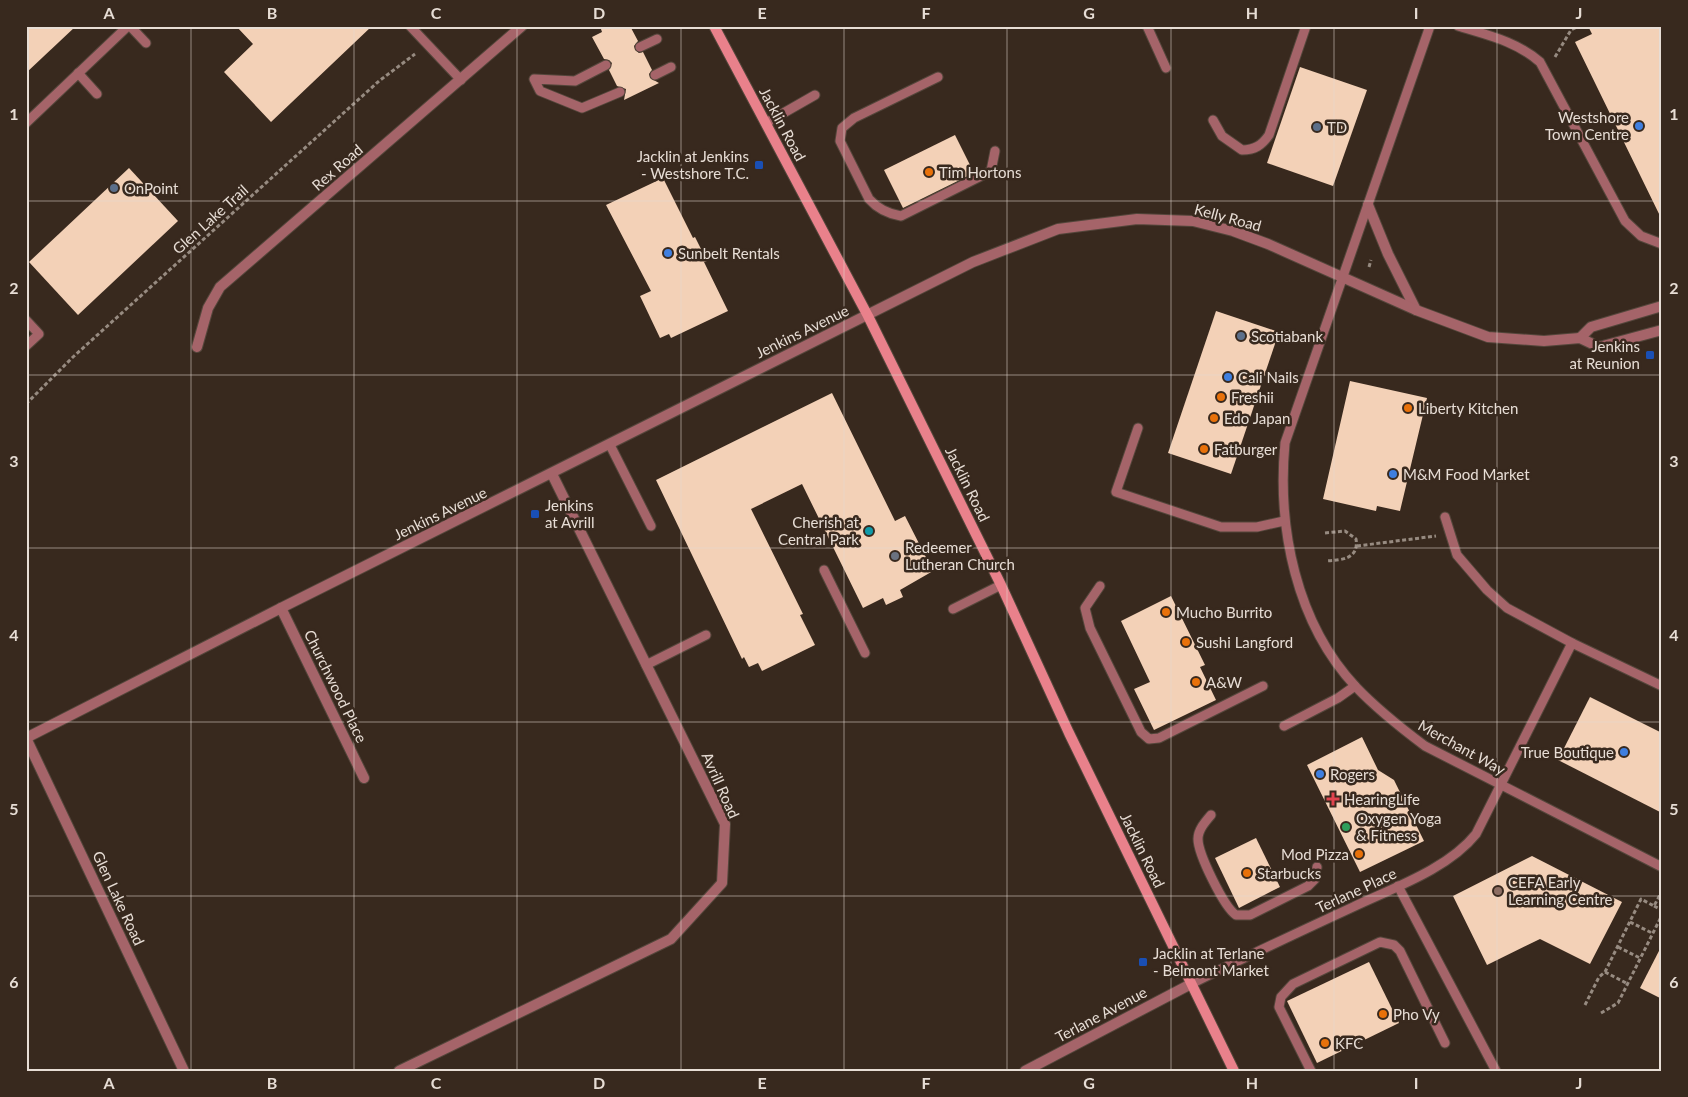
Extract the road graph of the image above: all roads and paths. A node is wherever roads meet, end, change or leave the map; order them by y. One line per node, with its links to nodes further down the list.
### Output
1 (129, 26): 11 (lane); 18 (lane)
2 (410, 26): 21 (lane)
3 (522, 26): 21 (street, Rex Road)
4 (714, 26): 27 (main road, Jacklin Road)
5 (1147, 26): 16 (lane)
6 (1430, 26): 29 (lane, Merchant Way)
7 (1458, 26): 17 (lane)
8 (1579, 26): 17 (path)
9 (1306, 27): 25 (lane)
10 (657, 39): 12 (lane)
11 (146, 43)
12 (640, 47)
13 (412, 54): 42 (path, Glen Lake Trail)
14 (606, 65): 22 (lane)
15 (671, 67): 19 (lane)
16 (1166, 68)
17 (1546, 72): 30 (lane)
18 (78, 73): 23 (lane); 26 (lane)
19 (655, 75)
20 (938, 77): 28 (lane)
21 (461, 80): 41 (street, Rex Road)
22 (620, 92)
23 (98, 94)
24 (815, 95): 27 (lane)
25 (1213, 120)
26 (26, 123)
27 (766, 123): 36 (main road, Jacklin Road)
28 (995, 151)
29 (1368, 205): 33 (lane, Merchant Way); 35 (street)
30 (1662, 244)
31 (1372, 260): 32 (path)
32 (1369, 267)
33 (1342, 276): 35 (street, Kelly Road); 36 (street, Kelly Road); 47 (lane, Merchant Way)
34 (1662, 306): 39 (street, Kelly Road)
35 (1416, 310): 39 (street, Kelly Road)
36 (868, 316): 44 (street, Jenkins Avenue); 54 (main road, Jacklin Road)
37 (26, 320): 40 (lane)
38 (1662, 330): 39 (street, Kelly Road)
39 (1580, 338)
40 (26, 346)
41 (197, 347)
42 (26, 404)
43 (1138, 428): 47 (lane)
44 (610, 444): 45 (street, Jenkins Avenue); 48 (lane)
45 (552, 474): 56 (street, Jenkins Avenue); 61 (street, Avrill Road)
46 (1446, 517): 50 (lane)
47 (1284, 521): 63 (lane, Merchant Way)
48 (651, 526)
49 (1325, 533): 51 (path)
50 (1450, 533): 51 (path); 59 (lane)
51 (1357, 546): 52 (path)
52 (1326, 561)
53 (824, 570): 60 (lane)
54 (1001, 585): 57 (lane); 82 (main road, Jacklin Road)
55 (1100, 586): 62 (lane)
56 (281, 608): 66 (street, Jenkins Avenue); 67 (street, Churchwood Place)
57 (953, 609)
58 (706, 635): 61 (lane)
59 (1572, 643): 64 (lane); 68 (lane, Terlane Place)
60 (865, 653)
61 (646, 665): 88 (street, Avrill Road)
62 (1263, 686)
63 (1355, 686): 65 (lane); 68 (lane, Merchant Way)
64 (1662, 686)
65 (1284, 726)
66 (26, 738): 87 (street, Glen Lake Road)
67 (364, 778)
68 (1501, 784): 71 (lane, Merchant Way); 72 (lane, Terlane Place)
69 (1211, 815): 70 (lane)
70 (1317, 867)
71 (1662, 867)
72 (1398, 886): 82 (lane, Terlane Place); 92 (lane)
73 (1662, 891): 74 (path)
74 (1654, 906): 75 (path); 77 (path)
75 (1662, 910)
76 (1662, 915): 78 (path)
77 (1630, 922): 78 (path); 79 (path)
78 (1652, 933): 80 (path)
79 (1618, 947): 80 (path); 81 (path)
80 (1640, 958): 83 (path)
81 (1605, 972): 83 (path); 84 (path)
82 (1191, 984): 89 (street, Terlane Avenue); 90 (main road, Jacklin Road)
83 (1628, 984): 85 (path)
84 (1585, 1005)
85 (1601, 1013)
86 (1445, 1043): 91 (lane)
87 (184, 1071)
88 (399, 1071)
89 (1025, 1071)
90 (1234, 1071)
91 (1310, 1071)
92 (1496, 1071)

